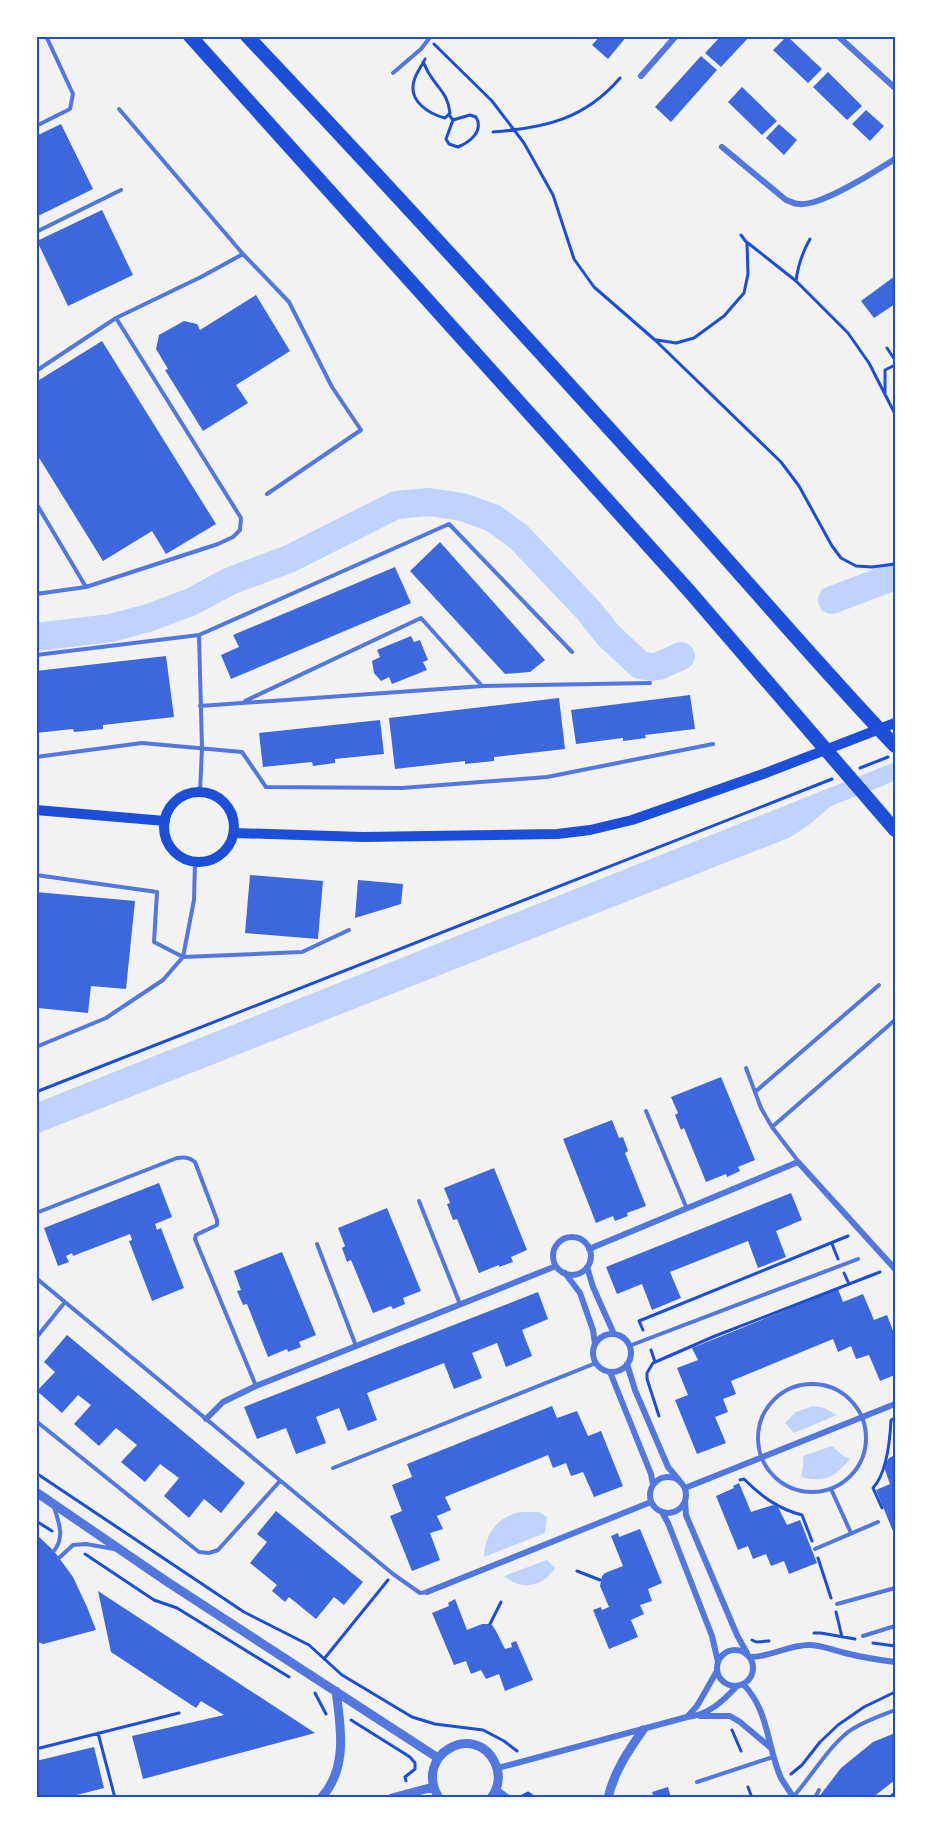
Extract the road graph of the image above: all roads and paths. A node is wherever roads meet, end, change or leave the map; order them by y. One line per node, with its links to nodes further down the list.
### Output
1 (46, 36): 18 (lane)
2 (190, 36): 60 (highway)
3 (246, 36): 51 (highway)
4 (676, 36): 12 (street)
5 (838, 36): 14 (street)
6 (430, 38): 7 (path); 11 (lane)
7 (437, 47): 8 (path); 19 (path)
8 (431, 52)
9 (426, 56): 10 (path)
10 (423, 62): 16 (path); 16 (path)
11 (393, 73)
12 (641, 76)
13 (620, 78): 19 (path)
14 (895, 88)
15 (119, 109): 28 (lane)
16 (449, 114): 17 (path)
17 (453, 120): 17 (path)
18 (36, 126)
19 (514, 130): 20 (path); 31 (path)
20 (493, 132)
21 (722, 147): 22 (street)
22 (895, 159)
23 (121, 190): 24 (lane)
24 (36, 232)
25 (741, 235): 27 (path)
26 (810, 239): 29 (path)
27 (747, 243): 29 (path); 31 (path)
28 (243, 254): 30 (lane); 37 (lane)
29 (796, 281): 35 (path)
30 (116, 318): 34 (lane); 40 (lane)
31 (655, 340): 39 (path)
32 (887, 348): 33 (path)
33 (895, 362): 35 (path)
34 (36, 371)
35 (885, 395): 36 (path)
36 (895, 414)
37 (267, 494)
38 (36, 503): 40 (lane)
39 (895, 564)
40 (87, 587): 41 (lane)
41 (36, 594)
42 (199, 635): 43 (lane); 44 (lane); 48 (lane)
43 (572, 652)
44 (36, 655)
45 (650, 682): 46 (lane)
46 (483, 686): 47 (lane); 47 (lane)
47 (241, 703): 48 (lane)
48 (200, 706): 52 (lane)
49 (895, 723): 61 (main road)
50 (713, 744): 52 (lane)
51 (895, 746)
52 (202, 748): 54 (lane); 57 (lane)
53 (895, 754): 55 (path)
54 (36, 757)
55 (850, 772)
56 (839, 776): 70 (path)
57 (200, 792): 59 (main road); 61 (main road)
58 (36, 810): 59 (main road)
59 (165, 821): 62 (main road)
60 (895, 831)
61 (234, 833): 62 (main road)
62 (195, 862): 65 (lane)
63 (36, 875): 65 (lane)
64 (349, 930): 65 (lane)
65 (183, 957): 68 (lane)
66 (879, 985): 71 (lane)
67 (895, 1020): 73 (lane)
68 (36, 1047)
69 (746, 1068): 71 (lane)
70 (36, 1092)
71 (755, 1092): 73 (lane)
72 (646, 1111): 76 (lane)
73 (772, 1127): 74 (lane)
74 (798, 1162): 76 (street); 84 (street)
75 (419, 1200): 89 (lane)
76 (687, 1209): 80 (street)
77 (36, 1213): 101 (lane)
78 (848, 1236): 91 (path)
79 (317, 1244): 94 (lane)
80 (589, 1249): 82 (street); 83 (street)
81 (858, 1259): 95 (lane)
82 (556, 1266): 86 (street); 89 (street)
83 (587, 1267): 86 (street); 90 (street)
84 (895, 1269)
85 (880, 1272): 97 (path)
86 (565, 1274): 93 (street)
87 (36, 1278): 88 (lane)
88 (65, 1302): 92 (lane); 106 (lane)
89 (460, 1304): 94 (street)
90 (614, 1334): 93 (street); 95 (street)
91 (645, 1335)
92 (36, 1338)
93 (595, 1345): 98 (street)
94 (356, 1346): 101 (street)
95 (629, 1346): 99 (street)
96 (651, 1350): 97 (path)
97 (655, 1362): 104 (path)
98 (596, 1363): 100 (street); 109 (lane)
99 (627, 1364): 100 (street); 111 (street)
100 (610, 1372): 114 (street)
101 (256, 1386): 106 (street)
102 (895, 1404): 103 (street)
103 (862, 1417): 108 (street); 108 (lane); 116 (lane)
104 (660, 1418)
105 (895, 1418): 121 (path)
106 (206, 1419): 113 (lane)
107 (36, 1421): 113 (lane)
108 (761, 1458): 115 (street); 116 (lane)
109 (333, 1468)
110 (36, 1473): 144 (path)
111 (679, 1480): 114 (street); 115 (street)
112 (740, 1480): 128 (path)
113 (280, 1481): 133 (lane)
114 (653, 1485): 119 (street)
115 (685, 1488): 118 (street)
116 (831, 1489): 125 (lane)
117 (36, 1492): 120 (street)
118 (685, 1501): 122 (street); 143 (street)
119 (651, 1502): 122 (street); 136 (street)
120 (52, 1504): 126 (lane); 129 (street)
121 (882, 1508)
122 (662, 1512): 145 (street)
123 (36, 1521): 126 (path)
124 (878, 1522): 125 (lane)
125 (851, 1533): 128 (lane)
126 (60, 1537): 130 (lane)
127 (73, 1545): 129 (lane); 131 (lane); 148 (path)
128 (815, 1549): 142 (path)
129 (121, 1550): 150 (street)
130 (54, 1551)
131 (59, 1558)
132 (577, 1571): 134 (path)
133 (393, 1574): 136 (lane); 144 (path)
134 (600, 1580)
135 (895, 1588): 138 (lane)
136 (427, 1592)
137 (501, 1602): 139 (path)
138 (837, 1604)
139 (490, 1624)
140 (895, 1626): 141 (lane)
141 (863, 1636)
142 (842, 1637)
143 (748, 1655): 145 (street); 146 (street); 149 (street)
144 (324, 1659): 166 (path)
145 (718, 1662): 147 (street)
146 (895, 1662)
147 (717, 1671): 149 (street); 155 (street)
148 (296, 1682)
149 (740, 1685): 154 (street); 162 (street)
150 (336, 1691): 165 (street); 177 (street)
151 (315, 1693): 157 (path)
152 (895, 1710): 175 (lane)
153 (179, 1713): 160 (path)
154 (697, 1716): 155 (street); 162 (street)
155 (687, 1717): 159 (street)
156 (350, 1719): 168 (path)
157 (329, 1721)
158 (729, 1722): 163 (path)
159 (643, 1730): 166 (street); 183 (street)
160 (98, 1733): 161 (path); 176 (path)
161 (36, 1749)
162 (772, 1749): 164 (street)
163 (741, 1751)
164 (774, 1757): 169 (lane); 175 (street)
165 (438, 1758): 167 (street); 170 (street)
166 (536, 1759): 167 (street)
167 (498, 1768): 174 (street)
168 (405, 1777)
169 (698, 1782)
170 (433, 1787): 178 (street); 179 (street)
171 (748, 1787): 184 (path)
172 (819, 1790): 185 (lane)
173 (895, 1793): 186 (path)
174 (494, 1795): 180 (street)
175 (793, 1797)
176 (115, 1798)
177 (321, 1798)
178 (392, 1798)
179 (439, 1798)
180 (506, 1798)
181 (518, 1798): 182 (path)
182 (536, 1798)
183 (608, 1798)
184 (752, 1798)
185 (814, 1798)
186 (889, 1798)

